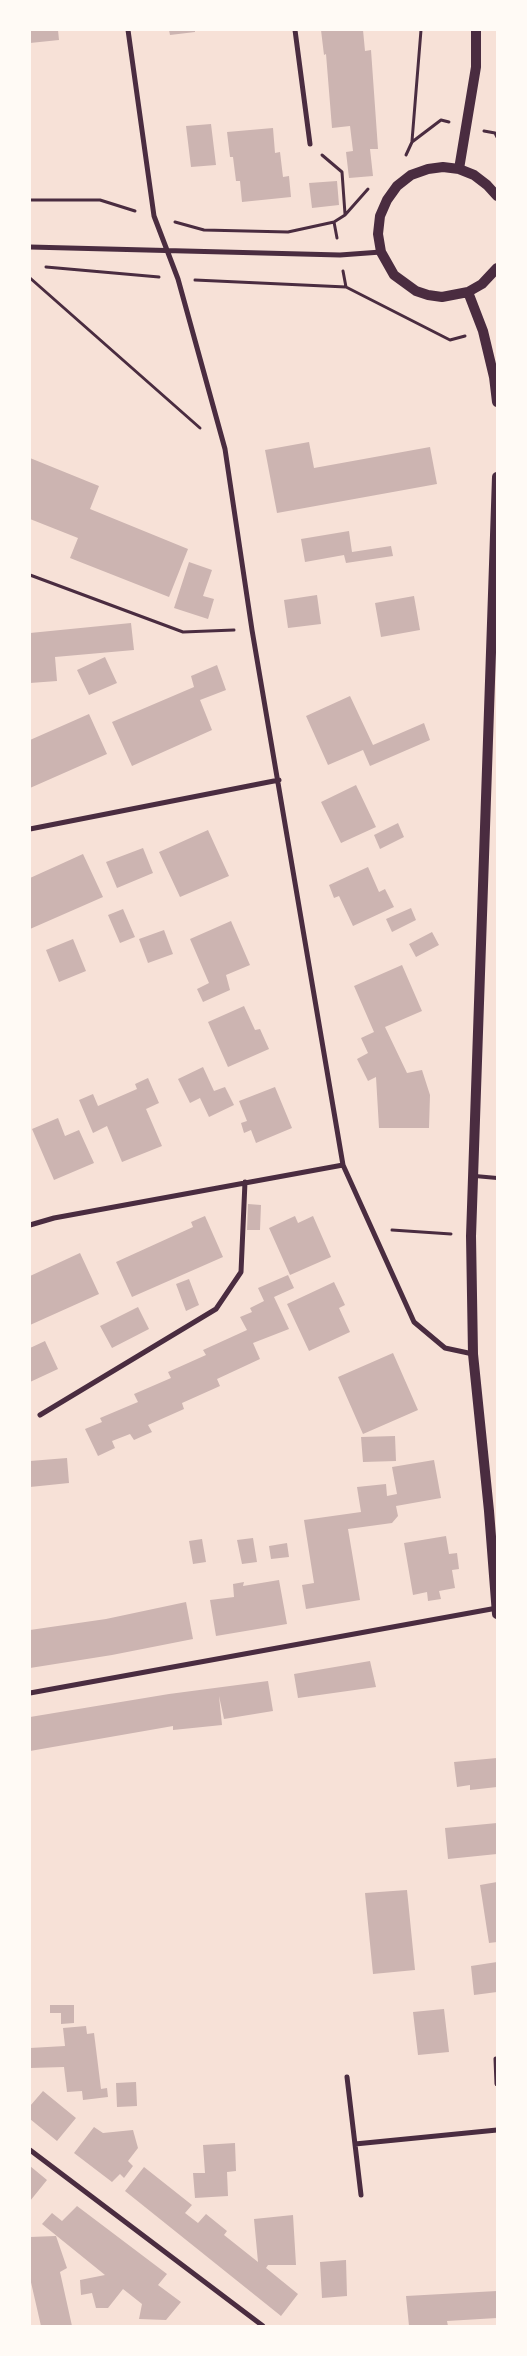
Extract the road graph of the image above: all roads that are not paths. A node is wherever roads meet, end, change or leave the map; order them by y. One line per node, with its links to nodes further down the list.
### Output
1 (128, 30): 8 (street)
2 (295, 30): 4 (street)
3 (476, 30): 5 (main road)
4 (310, 144)
5 (459, 169): 6 (main road); 9 (main road)
6 (497, 196)
7 (30, 246): 8 (street)
8 (165, 249): 9 (street); 14 (street)
9 (382, 252): 11 (main road)
10 (497, 268): 11 (main road)
11 (468, 292): 12 (main road)
12 (497, 402)
13 (497, 477): 17 (main road)
14 (279, 780): 15 (street); 16 (street)
15 (30, 829)
16 (343, 1165): 19 (street); 21 (street)
17 (473, 1176): 18 (lane); 21 (main road)
18 (497, 1178)
19 (245, 1182): 20 (street); 22 (street)
20 (30, 1226)
21 (473, 1354): 23 (main road)
22 (40, 1415)
23 (497, 1610): 24 (street)
24 (30, 1692)
25 (496, 2059): 27 (street)
26 (347, 2077): 29 (street)
27 (497, 2084)
28 (497, 2130): 29 (street)
29 (355, 2144): 31 (street)
30 (30, 2150): 32 (street)
31 (361, 2195)
32 (263, 2326)

